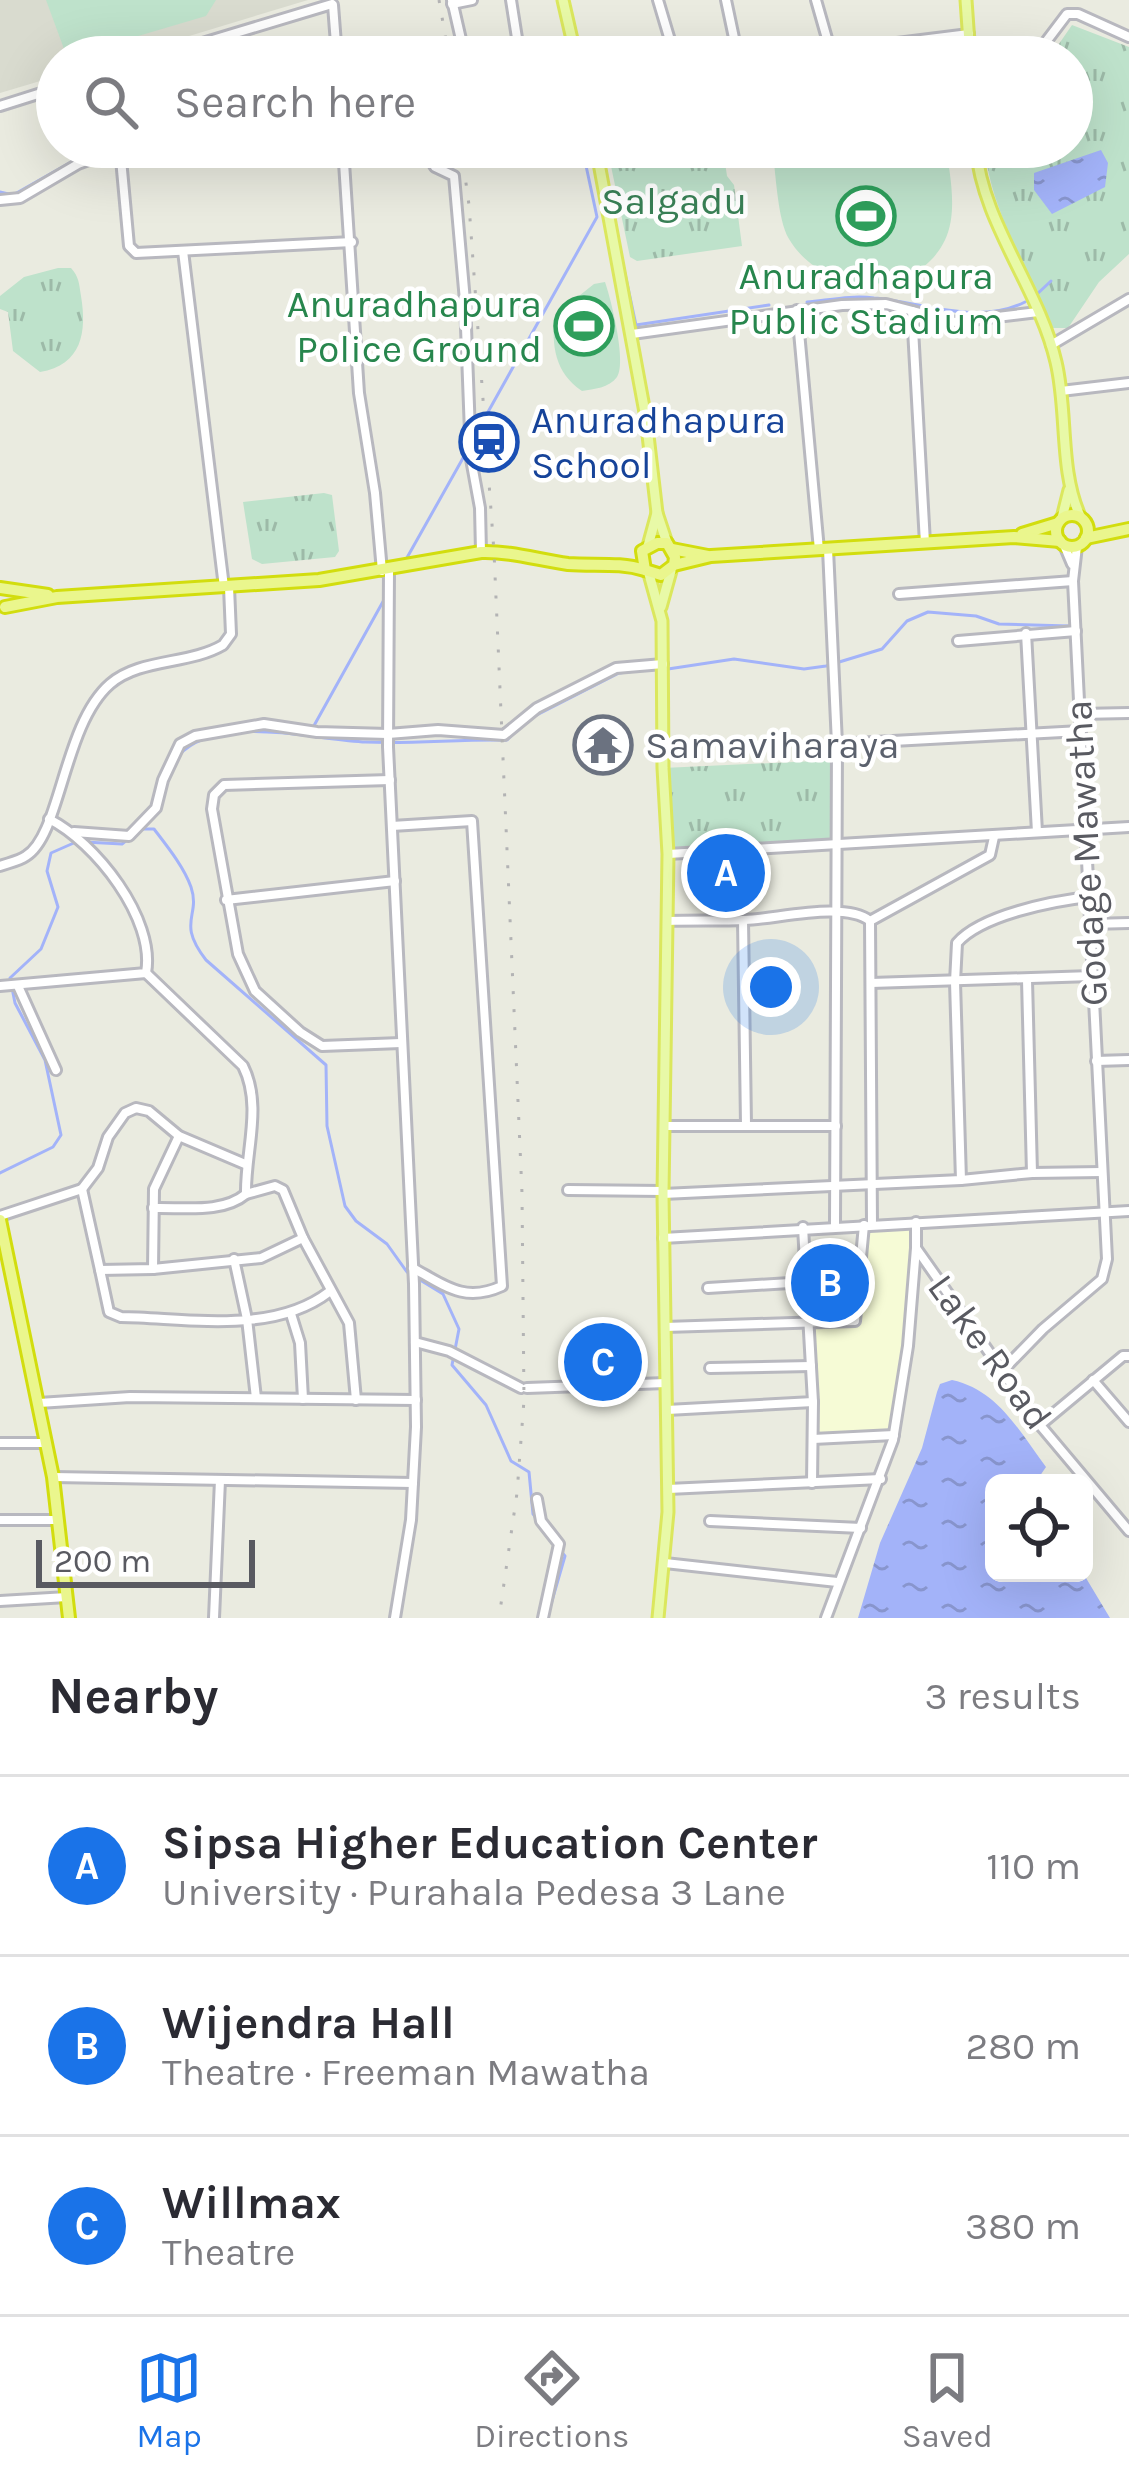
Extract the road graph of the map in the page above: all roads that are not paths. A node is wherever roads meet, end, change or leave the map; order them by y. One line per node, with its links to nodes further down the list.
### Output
1 (472, 0): 9 (street)
2 (511, 0): 13 (street)
3 (563, 0): 14 (main road)
4 (658, 0): 15 (street)
5 (726, 0): 16 (street)
6 (816, 0): 17 (street)
7 (966, 0): 18 (main road)
8 (332, 2): 10 (street); 11 (street)
9 (452, 2): 12 (street)
10 (223, 36)
11 (336, 36)
12 (459, 36)
13 (517, 36)
14 (571, 36)
15 (669, 36)
16 (734, 36)
17 (826, 36)
18 (969, 36)
19 (1051, 36): 20 (street)
20 (1129, 37)
21 (36, 95): 22 (street)
22 (0, 106)
23 (71, 168): 29 (street)
24 (124, 168): 31 (street)
25 (345, 168): 30 (street)
26 (437, 168): 51 (street)
27 (600, 168): 36 (main road)
28 (979, 168): 35 (main road)
29 (0, 200)
30 (352, 242): 31 (street); 55 (street)
31 (182, 251): 58 (street)
32 (1129, 299): 37 (street)
33 (797, 310): 34 (street); 36 (street); 50 (street)
34 (912, 311): 35 (street); 47 (street)
35 (1038, 312): 37 (main road)
36 (632, 334): 41 (main road)
37 (1051, 344): 39 (main road)
38 (1129, 383): 39 (street)
39 (1061, 391): 40 (main road)
40 (1070, 478): 42 (main road); 43 (main road)
41 (657, 513): 48 (main road); 49 (main road)
42 (1082, 518): 43 (highway); 44 (highway); 46 (highway)
43 (1060, 520): 45 (highway); 46 (highway)
44 (1125, 529): 46 (highway)
45 (1014, 537): 46 (highway); 47 (highway)
46 (1072, 542): 57 (street, Godage Mawatha)
47 (926, 543): 50 (highway)
48 (669, 546): 49 (highway); 52 (highway); 54 (highway)
49 (645, 549): 53 (highway); 56 (highway)
50 (824, 549): 52 (highway); 73 (street)
51 (481, 552): 53 (highway); 55 (highway)
52 (711, 556): 54 (highway)
53 (622, 563): 56 (highway)
54 (673, 568): 56 (highway); 62 (main road)
55 (386, 571): 58 (highway); 72 (street)
56 (647, 572): 62 (main road)
57 (1073, 581): 60 (street); 64 (street, Godage Mawatha)
58 (227, 587): 61 (highway); 75 (street)
59 (0, 588): 61 (highway); 63 (highway)
60 (899, 594)
61 (57, 597): 63 (highway)
62 (661, 607): 67 (main road)
63 (2, 610)
64 (1076, 631): 65 (street); 69 (street, Godage Mawatha)
65 (1027, 633): 66 (street); 71 (street)
66 (958, 640)
67 (664, 664): 72 (street); 83 (main road)
68 (1129, 712): 69 (street)
69 (1080, 714): 70 (street, Godage Mawatha)
70 (1081, 731): 71 (street); 78 (street, Godage Mawatha)
71 (1032, 734): 73 (street); 79 (street)
72 (388, 740): 74 (street); 81 (street)
73 (837, 744): 82 (street)
74 (389, 780): 76 (street); 87 (street)
75 (50, 819): 81 (street); 84 (street)
76 (392, 826): 85 (street); 133 (street)
77 (1129, 827): 78 (street)
78 (1085, 829): 79 (street); 86 (street, Godage Mawatha)
79 (1037, 832): 80 (street)
80 (994, 837): 82 (street); 90 (street)
81 (80, 839): 94 (street)
82 (838, 847): 83 (street); 88 (street)
83 (668, 854): 91 (main road)
84 (0, 866)
85 (394, 881): 87 (street); 100 (street)
86 (1089, 896): 93 (street, Godage Mawatha); 97 (street)
87 (226, 900): 100 (street)
88 (837, 912): 89 (street); 90 (street); 106 (street)
89 (743, 920): 91 (street); 104 (street)
90 (870, 920): 98 (street)
91 (667, 921): 105 (main road)
92 (1129, 923): 93 (street)
93 (1090, 924): 95 (street, Godage Mawatha)
94 (146, 973): 99 (street); 108 (street)
95 (1092, 976): 96 (street); 102 (street, Godage Mawatha)
96 (1027, 980): 97 (street); 110 (street)
97 (955, 982): 98 (street); 111 (street)
98 (871, 983): 112 (street)
99 (9, 986): 103 (street)
100 (401, 1043): 133 (street)
101 (1129, 1060): 102 (street)
102 (1096, 1061): 109 (street, Godage Mawatha)
103 (56, 1070)
104 (746, 1125): 105 (street); 106 (street)
105 (664, 1126): 116 (main road)
106 (836, 1126): 113 (street)
107 (179, 1136): 108 (street); 114 (street); 118 (street)
108 (245, 1164): 117 (street)
109 (1102, 1172): 110 (street); 120 (street, Godage Mawatha)
110 (1032, 1173): 111 (street)
111 (962, 1180): 112 (street)
112 (872, 1184): 113 (street); 123 (street)
113 (836, 1187): 116 (street); 124 (street)
114 (82, 1189): 121 (street); 132 (street)
115 (568, 1190): 116 (street)
116 (663, 1193): 127 (main road)
117 (246, 1194): 118 (street); 126 (street)
118 (153, 1208): 131 (street)
119 (1129, 1211): 120 (street)
120 (1104, 1212): 122 (street); 145 (street, Godage Mawatha)
121 (0, 1218): 129 (highway)
122 (916, 1222): 123 (street); 128 (street, Lake Road)
123 (868, 1224): 124 (street); 139 (street)
124 (835, 1225): 125 (street)
125 (802, 1227): 127 (street); 134 (street)
126 (302, 1238): 130 (street); 136 (street)
127 (663, 1238): 140 (main road)
128 (916, 1248): 145 (street, Lake Road); 157 (street)
129 (3, 1252): 153 (highway)
130 (234, 1259): 131 (street); 138 (street)
131 (153, 1269): 132 (street)
132 (100, 1270): 138 (street)
133 (414, 1275): 141 (street)
134 (806, 1282): 135 (street); 139 (street)
135 (708, 1288)
136 (329, 1292): 137 (street); 150 (street)
137 (291, 1314): 138 (street); 149 (street)
138 (247, 1319): 148 (street)
139 (808, 1322): 140 (street); 143 (street)
140 (665, 1327): 147 (main road)
141 (415, 1342): 147 (street); 151 (street)
142 (1129, 1356): 146 (street)
143 (811, 1366): 144 (street); 152 (street)
144 (710, 1368)
145 (1002, 1371): 156 (street, Lake Road)
146 (1093, 1380): 155 (street); 156 (street)
147 (666, 1383): 154 (main road)
148 (256, 1398): 149 (street); 153 (street)
149 (303, 1399): 150 (street)
150 (356, 1400): 151 (street)
151 (416, 1400): 164 (street)
152 (813, 1402): 154 (street); 158 (street)
153 (39, 1403): 160 (highway)
154 (667, 1410): 166 (main road)
155 (1129, 1422)
156 (1040, 1425): 172 (street, Lake Road)
157 (894, 1435): 158 (street); 162 (street)
158 (813, 1439): 165 (street)
159 (0, 1443): 160 (street)
160 (47, 1443): 161 (highway)
161 (53, 1478): 163 (street); 169 (highway)
162 (881, 1479): 165 (street); 171 (street)
163 (220, 1480): 164 (street); 178 (street)
164 (413, 1483): 179 (street)
165 (812, 1483): 166 (street)
166 (668, 1489): 173 (main road)
167 (537, 1499): 180 (street)
168 (0, 1520): 169 (street)
169 (59, 1520): 175 (highway)
170 (710, 1521): 171 (street)
171 (860, 1528): 174 (street)
172 (1129, 1531)
173 (665, 1563): 174 (street); 181 (main road)
174 (837, 1582): 182 (street)
175 (67, 1597): 176 (street); 177 (highway)
176 (0, 1600)
177 (69, 1618)
178 (214, 1618)
179 (395, 1618)
180 (543, 1618)
181 (658, 1618)
182 (826, 1618)

